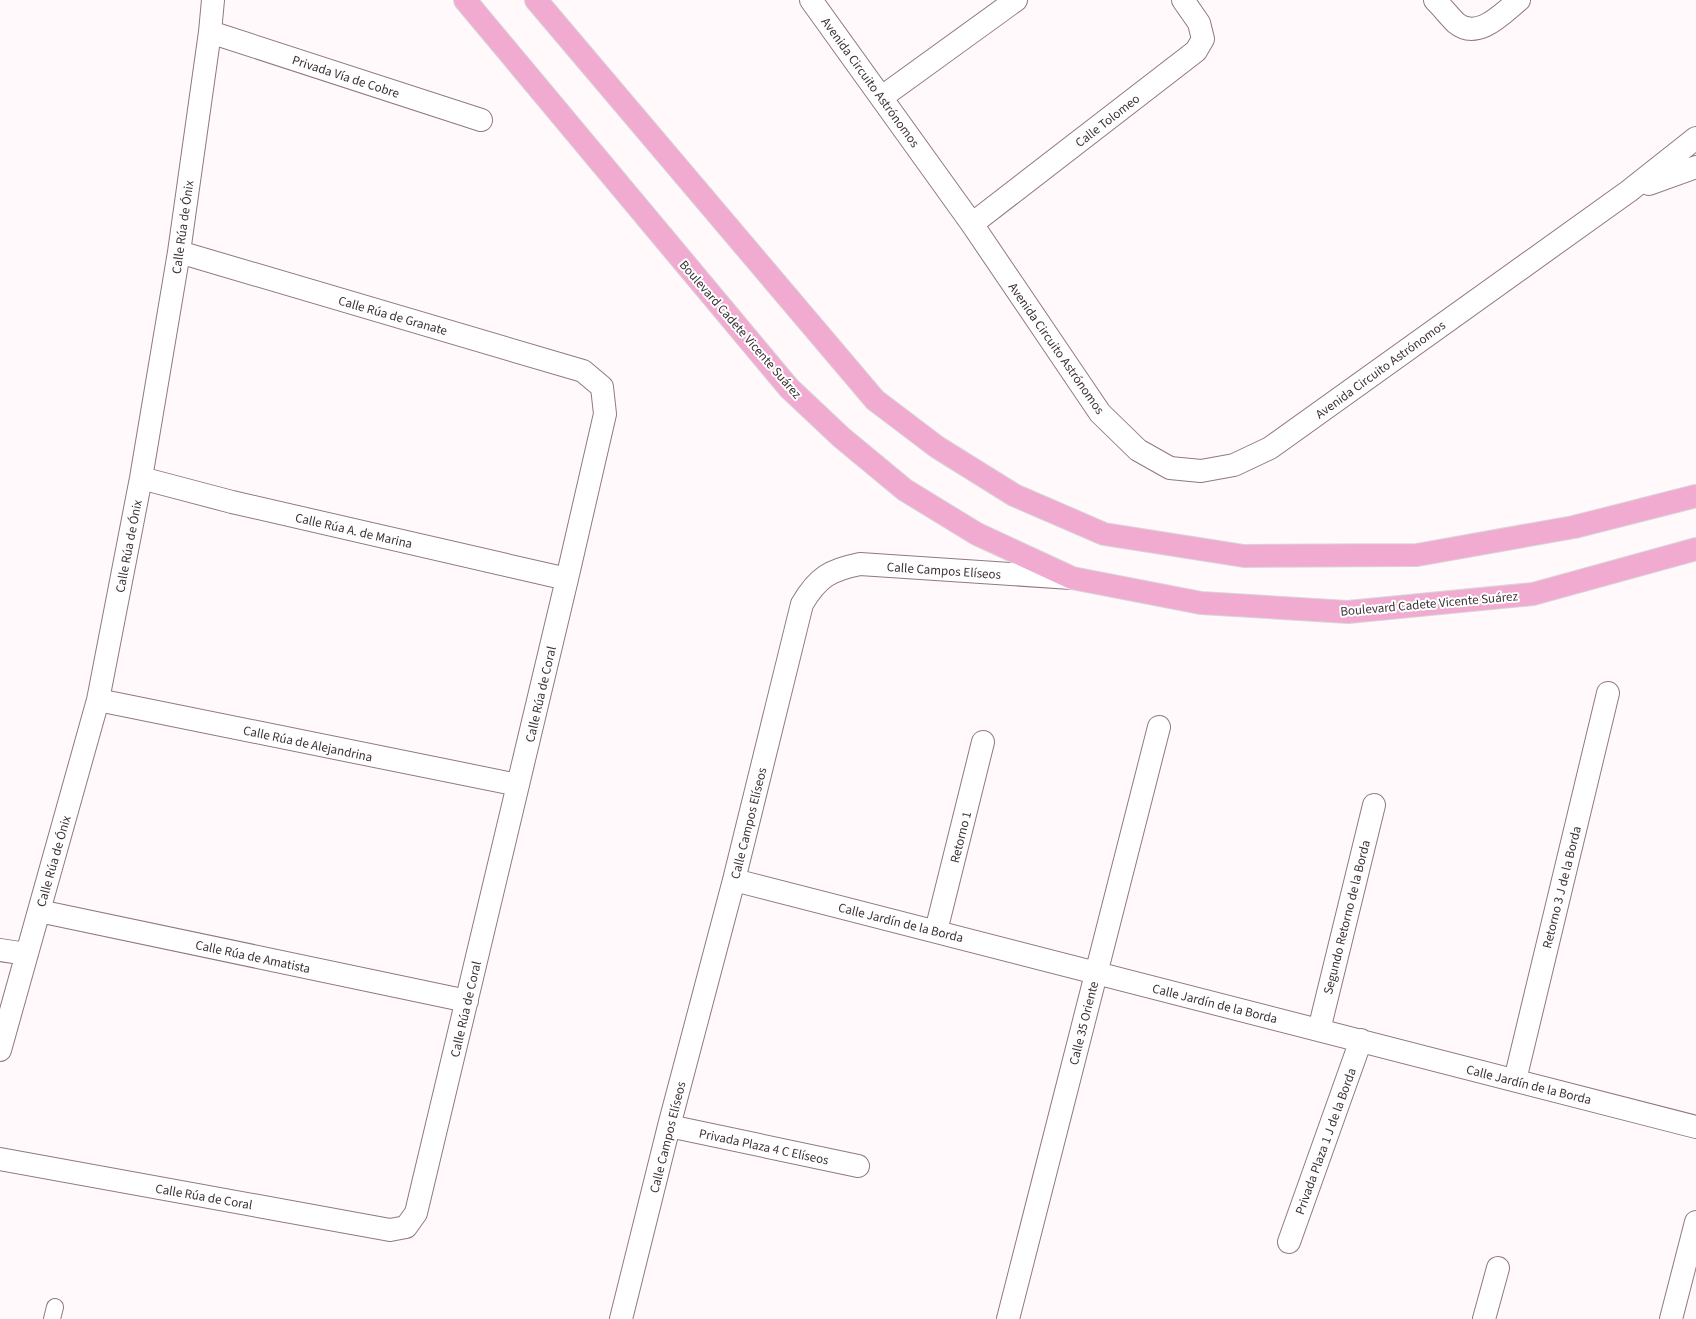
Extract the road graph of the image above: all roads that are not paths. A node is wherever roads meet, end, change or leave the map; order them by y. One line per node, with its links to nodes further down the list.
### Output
1 (213, 0): 9 (street, Calle Rúa de Ónix)
2 (465, 0): 21 (main road, Boulevard Cadete Vicente Suárez)
3 (536, 0): 19 (main road)
4 (811, 0): 10 (street, Avenida Circuito Astrónomos)
5 (1016, 0): 10 (street)
6 (1183, 0): 15 (street, Calle Tolomeo)
7 (1435, 0): 8 (street)
8 (1520, 0)
9 (210, 32): 11 (street, Privada Vía de Cobre); 16 (street, Calle Rúa de Ónix)
10 (882, 97): 15 (street, Avenida Circuito Astrónomos)
11 (481, 120)
12 (1696, 138): 14 (street, Avenida Circuito Astrónomos)
13 (1696, 167): 14 (street, Avenida Circuito Astrónomos)
14 (1629, 191): 15 (street, Avenida Circuito Astrónomos)
15 (972, 224)
16 (179, 252): 17 (street, Calle Rúa de Granate); 18 (street, Calle Rúa de Ónix)
17 (602, 387): 22 (street, Calle Rúa de Coral)
18 (141, 478): 22 (street, Calle Rúa A. de Marina); 24 (street, Calle Rúa de Ónix)
19 (1696, 496)
20 (1696, 549): 21 (main road, Boulevard Cadete Vicente Suárez)
21 (1072, 578): 29 (street, Calle Campos Elíseos)
22 (567, 579): 27 (street, Calle Rúa de Coral)
23 (1608, 693): 39 (street, Retorno 3 J de la Borda)
24 (98, 700): 27 (street, Calle Rúa de Alejandrina); 30 (street, Calle Rúa de Ónix)
25 (1159, 727): 34 (street, Calle 35 Oriente)
26 (983, 742): 31 (street, Retorno 1)
27 (518, 786): 35 (street, Calle Rúa de Coral)
28 (1374, 805): 36 (street, Segundo Retorno de la Borda)
29 (734, 880): 31 (street, Calle Jardín de la Borda); 40 (street, Calle Campos Elíseos)
30 (39, 911): 33 (street, Calle Rúa de Ónix); 35 (street, Calle Rúa de Amatista)
31 (936, 931): 34 (street, Calle Jardín de la Borda)
32 (0, 950): 33 (street)
33 (27, 954): 38 (street, Calle Rúa de Ónix)
34 (1096, 972): 36 (street, Calle Jardín de la Borda); 48 (street, Calle 35 Oriente)
35 (467, 1001): 42 (street, Calle Rúa de Coral)
36 (1318, 1030): 37 (street, Calle Jardín de la Borda)
37 (1360, 1040): 39 (street, Calle Jardín de la Borda); 45 (street, Privada Plaza 1 J de la Borda)
38 (0, 1050)
39 (1515, 1080): 41 (street, Calle Jardín de la Borda)
40 (669, 1126): 43 (street, Privada Plaza 4 C Elíseos); 47 (street, Calle Campos Elíseos)
41 (1696, 1126)
42 (0, 1159)
43 (858, 1166)
44 (1696, 1222): 50 (street)
45 (1288, 1242)
46 (1498, 1268): 49 (street)
47 (621, 1319)
48 (1008, 1319)
49 (1484, 1319)
50 (1671, 1319)

